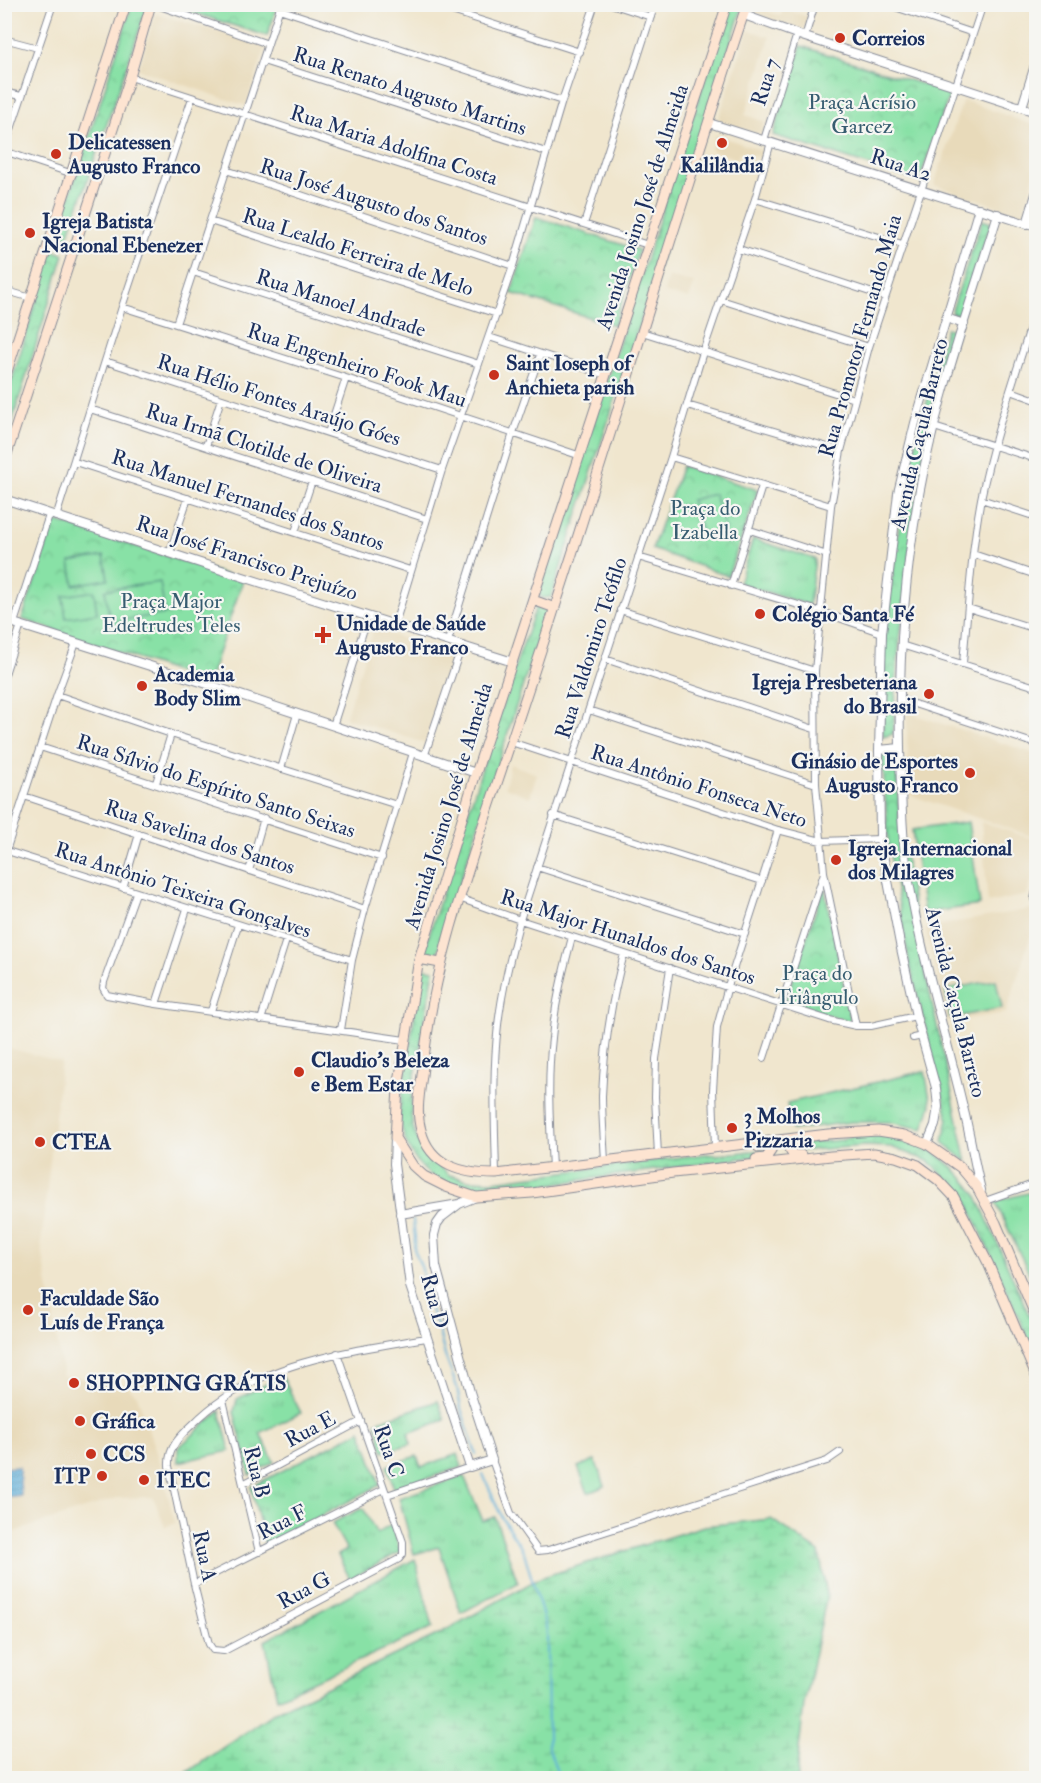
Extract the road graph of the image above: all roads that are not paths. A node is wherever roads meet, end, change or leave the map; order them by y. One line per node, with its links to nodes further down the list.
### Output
1 (53, 4): 20 (street)
2 (126, 4): 38 (main road)
3 (153, 4): 19 (street); 24 (main road)
4 (430, 4): 21 (street)
5 (595, 4): 21 (street)
6 (611, 4): 15 (street)
7 (655, 4): 15 (street)
8 (727, 4): 50 (main road, Avenida Josino José de Almeida)
9 (747, 4): 14 (main road, Avenida Josino José de Almeida)
10 (816, 4): 17 (street, Rua 7)
11 (886, 4): 16 (street)
12 (983, 4): 16 (street, Rua Promotor Fernando Maia)
13 (280, 7): 19 (street); 29 (street)
14 (744, 15): 17 (street); 33 (main road, Avenida Josino José de Almeida)
15 (651, 17): 46 (street)
16 (974, 33): 25 (street, Rua Promotor Fernando Maia)
17 (801, 35): 25 (street); 34 (street, Rua 7)
18 (4, 39): 20 (street)
19 (268, 44): 22 (street)
20 (38, 48): 27 (street)
21 (580, 51): 29 (street)
22 (263, 62): 32 (street); 36 (street, Rua Renato Augusto Martins)
23 (1036, 62): 30 (street)
24 (130, 77): 28 (street, Rua Maria Adolfina Costa); 53 (main road)
25 (956, 87): 30 (street); 39 (street, Rua Promotor Fernando Maia)
26 (4, 92): 27 (street)
27 (21, 96): 35 (street)
28 (192, 98): 32 (street, Rua Maria Adolfina Costa); 60 (street)
29 (562, 101): 36 (street)
30 (1022, 107): 31 (street)
31 (1036, 112)
32 (246, 115): 37 (street); 42 (street, Rua Maria Adolfina Costa)
33 (710, 123): 34 (street, Rua A2); 66 (main road, Avenida Josino José de Almeida)
34 (767, 141): 39 (street, Rua A2); 41 (street, Rua Valdomiro Teófilo)
35 (4, 150): 38 (street)
36 (546, 152): 42 (street)
37 (226, 170): 45 (street); 54 (street, Rua José Augusto dos Santos)
38 (73, 174): 49 (main road)
39 (921, 190): 43 (street, Rua A2); 51 (street, Rua Promotor Fernando Maia)
40 (1036, 194): 47 (street)
41 (755, 199): 51 (street); 52 (street, Rua Valdomiro Teófilo)
42 (531, 207): 46 (street, Rua Maria Adolfina Costa); 54 (street)
43 (979, 208): 44 (street, Rua A2); 63 (street, Avenida Caçula Barreto)
44 (998, 214): 47 (street, Rua A2); 65 (street, Avenida Caçula Barreto)
45 (210, 222): 55 (street); 62 (street, Rua Lealdo Ferreira de Melo)
46 (584, 224): 50 (street, Rua Maria Adolfina Costa)
47 (1027, 224): 48 (street)
48 (1036, 227)
49 (50, 244): 53 (main road); 58 (main road)
50 (648, 244): 76 (main road, Avenida Josino José de Almeida)
51 (902, 244): 57 (street, Rua Promotor Fernando Maia)
52 (739, 249): 57 (street); 59 (street, Rua Valdomiro Teófilo)
53 (74, 251): 96 (main road)
54 (513, 266): 62 (street)
55 (193, 273): 64 (street); 75 (street, Rua Manoel Andrade)
56 (4, 290): 58 (street)
57 (885, 297): 70 (street, Rua Promotor Fernando Maia)
58 (31, 298): 72 (main road)
59 (721, 300): 70 (street); 71 (street, Rua Valdomiro Teófilo)
60 (122, 307): 64 (street, Rua Engenheiro Fook Mau); 74 (street)
61 (1036, 309): 68 (street)
62 (497, 314): 67 (street)
63 (946, 318): 65 (street); 126 (street, Avenida Caçula Barreto)
64 (176, 324): 77 (street, Rua Engenheiro Fook Mau)
65 (964, 324): 86 (street, Avenida Caçula Barreto)
66 (642, 332): 71 (street); 117 (main road, Avenida Josino José de Almeida)
67 (489, 337): 73 (street); 75 (street)
68 (1027, 339): 69 (street); 79 (street)
69 (1036, 342)
70 (869, 347): 81 (street, Rua Promotor Fernando Maia)
71 (703, 351): 81 (street); 83 (street, Rua Valdomiro Teófilo)
72 (9, 352): 78 (main road)
73 (540, 355): 76 (street); 88 (street)
74 (105, 361): 80 (street, Rua Hélio Fontes Araújo Góes); 84 (street)
75 (479, 364): 85 (street)
76 (606, 375): 92 (main road, Avenida Josino José de Almeida)
77 (346, 378): 85 (street, Rua Engenheiro Fook Mau); 87 (street)
78 (4, 381)
79 (1011, 391): 82 (street); 90 (street)
80 (221, 399): 87 (street, Rua Hélio Fontes Araújo Góes); 89 (street)
81 (854, 399): 91 (street, Rua Promotor Fernando Maia)
82 (1036, 400)
83 (687, 405): 91 (street); 93 (street, Rua Valdomiro Teófilo)
84 (90, 409): 89 (street, Rua Irmã Clotilde de Oliveira); 95 (street)
85 (460, 417): 88 (street, Rua Engenheiro Fook Mau); 97 (street)
86 (934, 427): 90 (street); 130 (street, Avenida Caçula Barreto)
87 (328, 433): 97 (street, Rua Hélio Fontes Araújo Góes)
88 (513, 433): 92 (street, Rua Engenheiro Fook Mau); 127 (street)
89 (206, 446): 98 (street, Rua Irmã Clotilde de Oliveira)
90 (994, 446): 94 (street); 102 (street)
91 (841, 451): 103 (street, Rua Promotor Fernando Maia)
92 (581, 456): 116 (main road, Avenida Josino José de Almeida)
93 (672, 457): 99 (street); 112 (street, Rua Valdomiro Teófilo)
94 (1036, 459)
95 (75, 462): 100 (street, Rua Manuel Fernandes dos Santos); 104 (street)
96 (4, 463)
97 (442, 470): 106 (street)
98 (312, 481): 106 (street, Rua Irmã Clotilde de Oliveira); 108 (street)
99 (762, 486): 103 (street); 107 (street)
100 (188, 498): 108 (street, Rua Manuel Fernandes dos Santos); 109 (street)
101 (4, 499): 104 (street, Rua José Francisco Prejuízo)
102 (981, 499): 105 (street); 110 (street)
103 (831, 506): 111 (street, Rua Promotor Fernando Maia)
104 (53, 516): 109 (street, Rua José Francisco Prejuízo); 123 (street)
105 (1036, 517)
106 (427, 519): 113 (street)
107 (750, 530): 111 (street); 115 (street)
108 (295, 532): 113 (street, Rua Manuel Fernandes dos Santos)
109 (170, 552): 121 (street, Rua José Francisco Prejuízo)
110 (973, 554): 114 (street); 118 (street)
111 (827, 555): 120 (street, Rua Promotor Fernando Maia)
112 (638, 557): 115 (street); 119 (street, Rua Valdomiro Teófilo)
113 (410, 570): 124 (street)
114 (1036, 575)
115 (731, 586): 120 (street)
116 (533, 600): 117 (main road); 132 (main road, Avenida Josino José de Almeida)
117 (555, 608): 144 (main road, Avenida Josino José de Almeida)
118 (968, 608): 125 (street); 133 (street)
119 (620, 610): 131 (street, Rua Valdomiro Teófilo); 134 (street)
120 (822, 612): 126 (street); 134 (street, Rua Promotor Fernando Maia)
121 (368, 616): 124 (street, Rua José Francisco Prejuízo); 141 (street)
122 (4, 620): 123 (street)
123 (17, 624): 128 (street); 135 (street)
124 (395, 624): 127 (street, Rua José Francisco Prejuízo)
125 (1036, 629)
126 (882, 633): 148 (street, Avenida Caçula Barreto)
127 (448, 641): 129 (street, Rua José Francisco Prejuízo)
128 (76, 643): 137 (street); 140 (street)
129 (462, 645): 132 (street, Rua José Francisco Prejuízo); 150 (street)
130 (901, 645): 133 (street); 138 (street, Avenida Caçula Barreto)
131 (605, 659): 139 (street, Rua Valdomiro Teófilo); 142 (street)
132 (513, 662): 153 (main road, Avenida Josino José de Almeida)
133 (963, 663): 136 (street)
134 (815, 671): 142 (street, Rua Promotor Fernando Maia)
135 (4, 676)
136 (1036, 687)
137 (57, 695): 143 (street); 146 (street)
138 (899, 699): 145 (street); 147 (street, Avenida Caçula Barreto)
139 (589, 710): 151 (street, Rua Valdomiro Teófilo); 155 (street)
140 (297, 714): 141 (street); 152 (street)
141 (333, 726): 149 (street)
142 (814, 729): 155 (street, Rua Promotor Fernando Maia)
143 (171, 734): 152 (street); 154 (street)
144 (511, 742): 151 (street, Rua Antônio Fonseca Neto); 173 (main road, Avenida Josino José de Almeida)
145 (1036, 744)
146 (40, 747): 154 (street, Rua Sílvio do Espírito Santo Seixas); 156 (street)
147 (900, 748): 148 (street); 211 (street, Avenida Caçula Barreto)
148 (879, 750): 162 (street, Avenida Caçula Barreto)
149 (413, 753): 150 (street); 157 (street)
150 (424, 757): 153 (street)
151 (571, 762): 158 (street, Rua Valdomiro Teófilo); 160 (street, Rua Antônio Fonseca Neto)
152 (280, 769): 157 (street)
153 (476, 773): 183 (main road, Avenida Josino José de Almeida)
154 (156, 783): 159 (street, Rua Sílvio do Espírito Santo Seixas)
155 (816, 784): 163 (street, Rua Promotor Fernando Maia)
156 (24, 796): 161 (street, Rua Savelina dos Santos); 164 (street)
157 (397, 805): 165 (street)
158 (553, 815): 166 (street, Rua Valdomiro Teófilo); 169 (street)
159 (264, 818): 165 (street, Rua Sílvio do Espírito Santo Seixas); 167 (street)
160 (778, 830): 163 (street, Rua Antônio Fonseca Neto); 169 (street)
161 (139, 834): 167 (street, Rua Savelina dos Santos); 170 (street)
162 (880, 839): 163 (street, Rua Antônio Fonseca Neto); 191 (street, Avenida Caçula Barreto)
163 (820, 841): 168 (street, Rua Promotor Fernando Maia)
164 (5, 851): 170 (street, Rua Antônio Teixeira Gonçalves)
165 (382, 858): 176 (street)
166 (537, 867): 177 (street, Rua Valdomiro Teófilo); 179 (street)
167 (249, 871): 176 (street, Rua Savelina dos Santos)
168 (824, 872): 188 (street); 193 (street, Rua Promotor Fernando Maia)
169 (762, 881): 179 (street)
170 (123, 888): 172 (street, Rua Antônio Teixeira Gonçalves)
171 (1036, 891): 174 (street)
172 (136, 893): 175 (street, Rua Antônio Teixeira Gonçalves); 189 (street)
173 (459, 898): 177 (street, Rua Major Hunaldos dos Santos); 185 (main road, Avenida Josino José de Almeida)
174 (1036, 900)
175 (187, 909): 178 (street, Rua Antônio Teixeira Gonçalves); 189 (street)
176 (365, 909): 184 (street)
177 (519, 920): 180 (street, Rua Major Hunaldos dos Santos); 208 (street, Rua Valdomiro Teófilo)
178 (238, 925): 181 (street, Rua Antônio Teixeira Gonçalves); 190 (street)
179 (745, 934): 187 (street)
180 (572, 937): 182 (street, Rua Major Hunaldos dos Santos); 206 (street)
181 (285, 940): 184 (street, Rua Antônio Teixeira Gonçalves); 192 (street)
182 (624, 954): 186 (street, Rua Major Hunaldos dos Santos); 205 (street)
183 (419, 959): 185 (main road); 197 (main road, Avenida Josino José de Almeida)
184 (352, 960): 194 (street)
185 (440, 963): 208 (main road, Avenida Josino José de Almeida)
186 (670, 968): 187 (street, Rua Major Hunaldos dos Santos); 204 (street)
187 (728, 986): 188 (street, Rua Major Hunaldos dos Santos); 202 (street)
188 (781, 1003): 193 (street, Rua Major Hunaldos dos Santos); 198 (street)
189 (156, 1005): 190 (street)
190 (211, 1011): 192 (street)
191 (916, 1016): 193 (street); 195 (street, Avenida Caçula Barreto)
192 (261, 1020): 194 (street)
193 (856, 1026)
194 (341, 1030): 197 (street)
195 (922, 1036): 196 (street); 201 (street, Avenida Caçula Barreto)
196 (913, 1038)
197 (405, 1040): 200 (main road, Avenida Josino José de Almeida)
198 (764, 1058)
199 (840, 1133): 201 (main road); 202 (main road); 203 (main road)
200 (395, 1138): 210 (main road); 213 (street, Rua D)
201 (927, 1144): 211 (main road)
202 (715, 1148): 204 (main road, Avenida Josino José de Almeida); 207 (main road)
203 (849, 1154): 207 (main road); 217 (main road)
204 (658, 1155): 205 (main road, Avenida Josino José de Almeida)
205 (605, 1162): 206 (main road, Avenida Josino José de Almeida)
206 (552, 1168): 208 (main road, Avenida Josino José de Almeida)
207 (717, 1169): 210 (main road)
208 (496, 1174)
209 (1036, 1183): 211 (street)
210 (476, 1197): 212 (street)
211 (984, 1199): 214 (main road)
212 (459, 1204): 213 (street); 221 (street)
213 (400, 1214): 215 (street, Rua D)
214 (1036, 1317)
215 (426, 1338): 216 (street); 222 (street, Rua D)
216 (337, 1353): 218 (street); 219 (street, Rua C)
217 (1036, 1376)
218 (223, 1400): 223 (street, Rua B); 227 (street, Rua A)
219 (361, 1421): 223 (street, Rua E); 224 (street, Rua C)
220 (840, 1452): 221 (street)
221 (492, 1460): 222 (street)
222 (470, 1467): 224 (street, Rua F)
223 (243, 1484): 225 (street, Rua B)
224 (386, 1492): 225 (street, Rua F); 226 (street, Rua C)
225 (260, 1552): 227 (street, Rua F)
226 (399, 1558): 228 (street, Rua G)
227 (194, 1584): 228 (street, Rua A)
228 (224, 1651)

